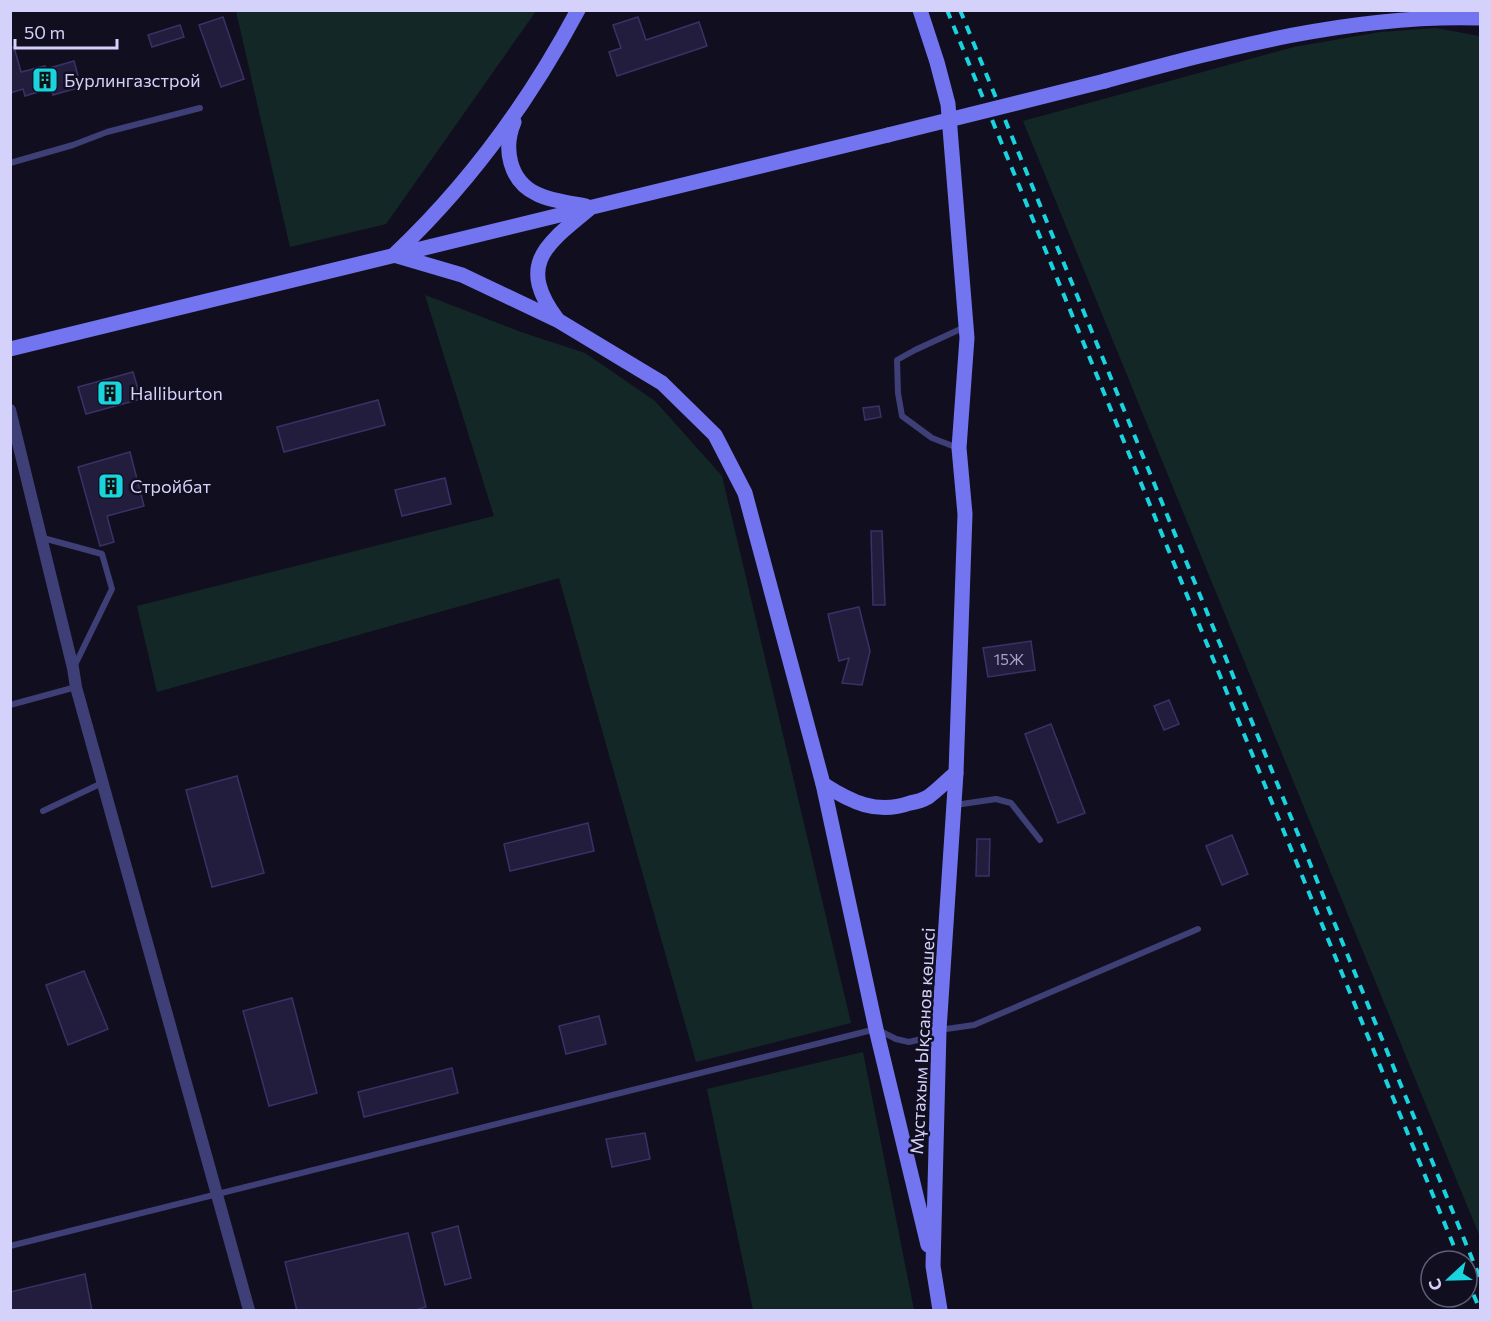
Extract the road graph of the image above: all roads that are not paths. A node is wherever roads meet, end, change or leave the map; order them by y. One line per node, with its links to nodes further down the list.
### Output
1 (578, 10): 4 (main road)
2 (920, 10): 10 (main road, Мұстахым Ықсанов көшесі)
3 (1480, 18): 7 (main road, bridge)
4 (522, 103): 7 (main road); 8 (main road)
5 (200, 108): 6 (lane)
6 (10, 163)
7 (591, 207): 8 (main road); 9 (main road)
8 (394, 255): 9 (main road); 11 (main road)
9 (559, 321): 20 (main road)
10 (966, 327): 13 (main road, Мұстахым Ықсанов көшесі); 13 (lane)
11 (10, 349)
12 (10, 410): 14 (street)
13 (959, 448): 18 (main road, Мұстахым Ықсанов көшесі)
14 (43, 538): 15 (street); 15 (lane)
15 (73, 668): 16 (street)
16 (76, 687): 17 (lane); 19 (street)
17 (10, 705)
18 (956, 772): 20 (main road); 21 (main road, Мұстахым Ықсанов көшесі)
19 (102, 783): 22 (lane); 27 (street)
20 (823, 784): 25 (main road)
21 (954, 805): 23 (lane); 26 (main road, Мұстахым Ықсанов көшесі)
22 (43, 811)
23 (1040, 840)
24 (1198, 929): 26 (lane)
25 (876, 1029): 26 (lane); 27 (lane); 29 (main road)
26 (939, 1030): 29 (main road, Мұстахым Ықсанов көшесі)
27 (216, 1193): 28 (lane); 30 (street)
28 (10, 1246)
29 (933, 1266): 31 (main road, Мұстахым Ықсанов көшесі)
30 (249, 1311)
31 (940, 1311)

